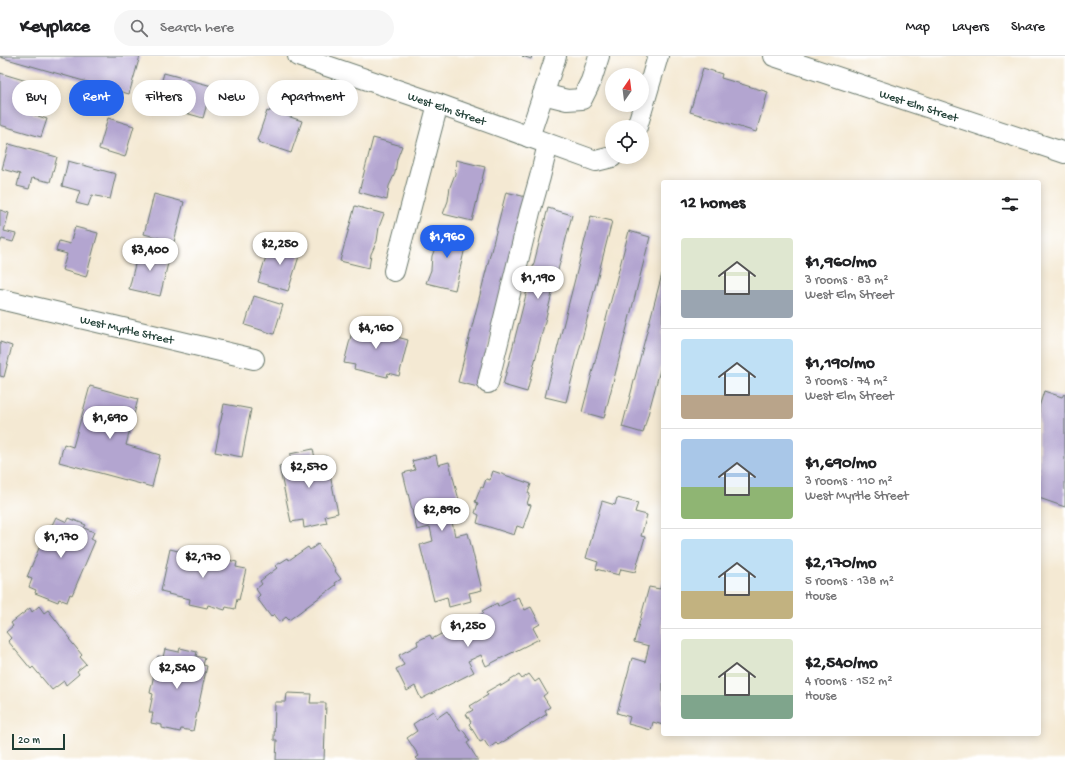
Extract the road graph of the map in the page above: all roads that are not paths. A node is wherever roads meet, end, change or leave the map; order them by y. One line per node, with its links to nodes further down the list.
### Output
1 (299, 56): 7 (street, West Elm Street)
2 (556, 56): 6 (street)
3 (599, 56): 6 (street)
4 (658, 56): 8 (street)
5 (774, 56): 11 (street, West Elm Street)
6 (543, 94): 9 (street)
7 (438, 104): 9 (street, West Elm Street); 13 (street)
8 (639, 120)
9 (529, 136): 10 (street, West Elm Street)
10 (548, 144): 12 (street, West Elm Street); 16 (street)
11 (1065, 154)
12 (604, 159)
13 (394, 272)
14 (0, 299): 15 (street, West Myrtle Street)
15 (254, 359)
16 (488, 383)

